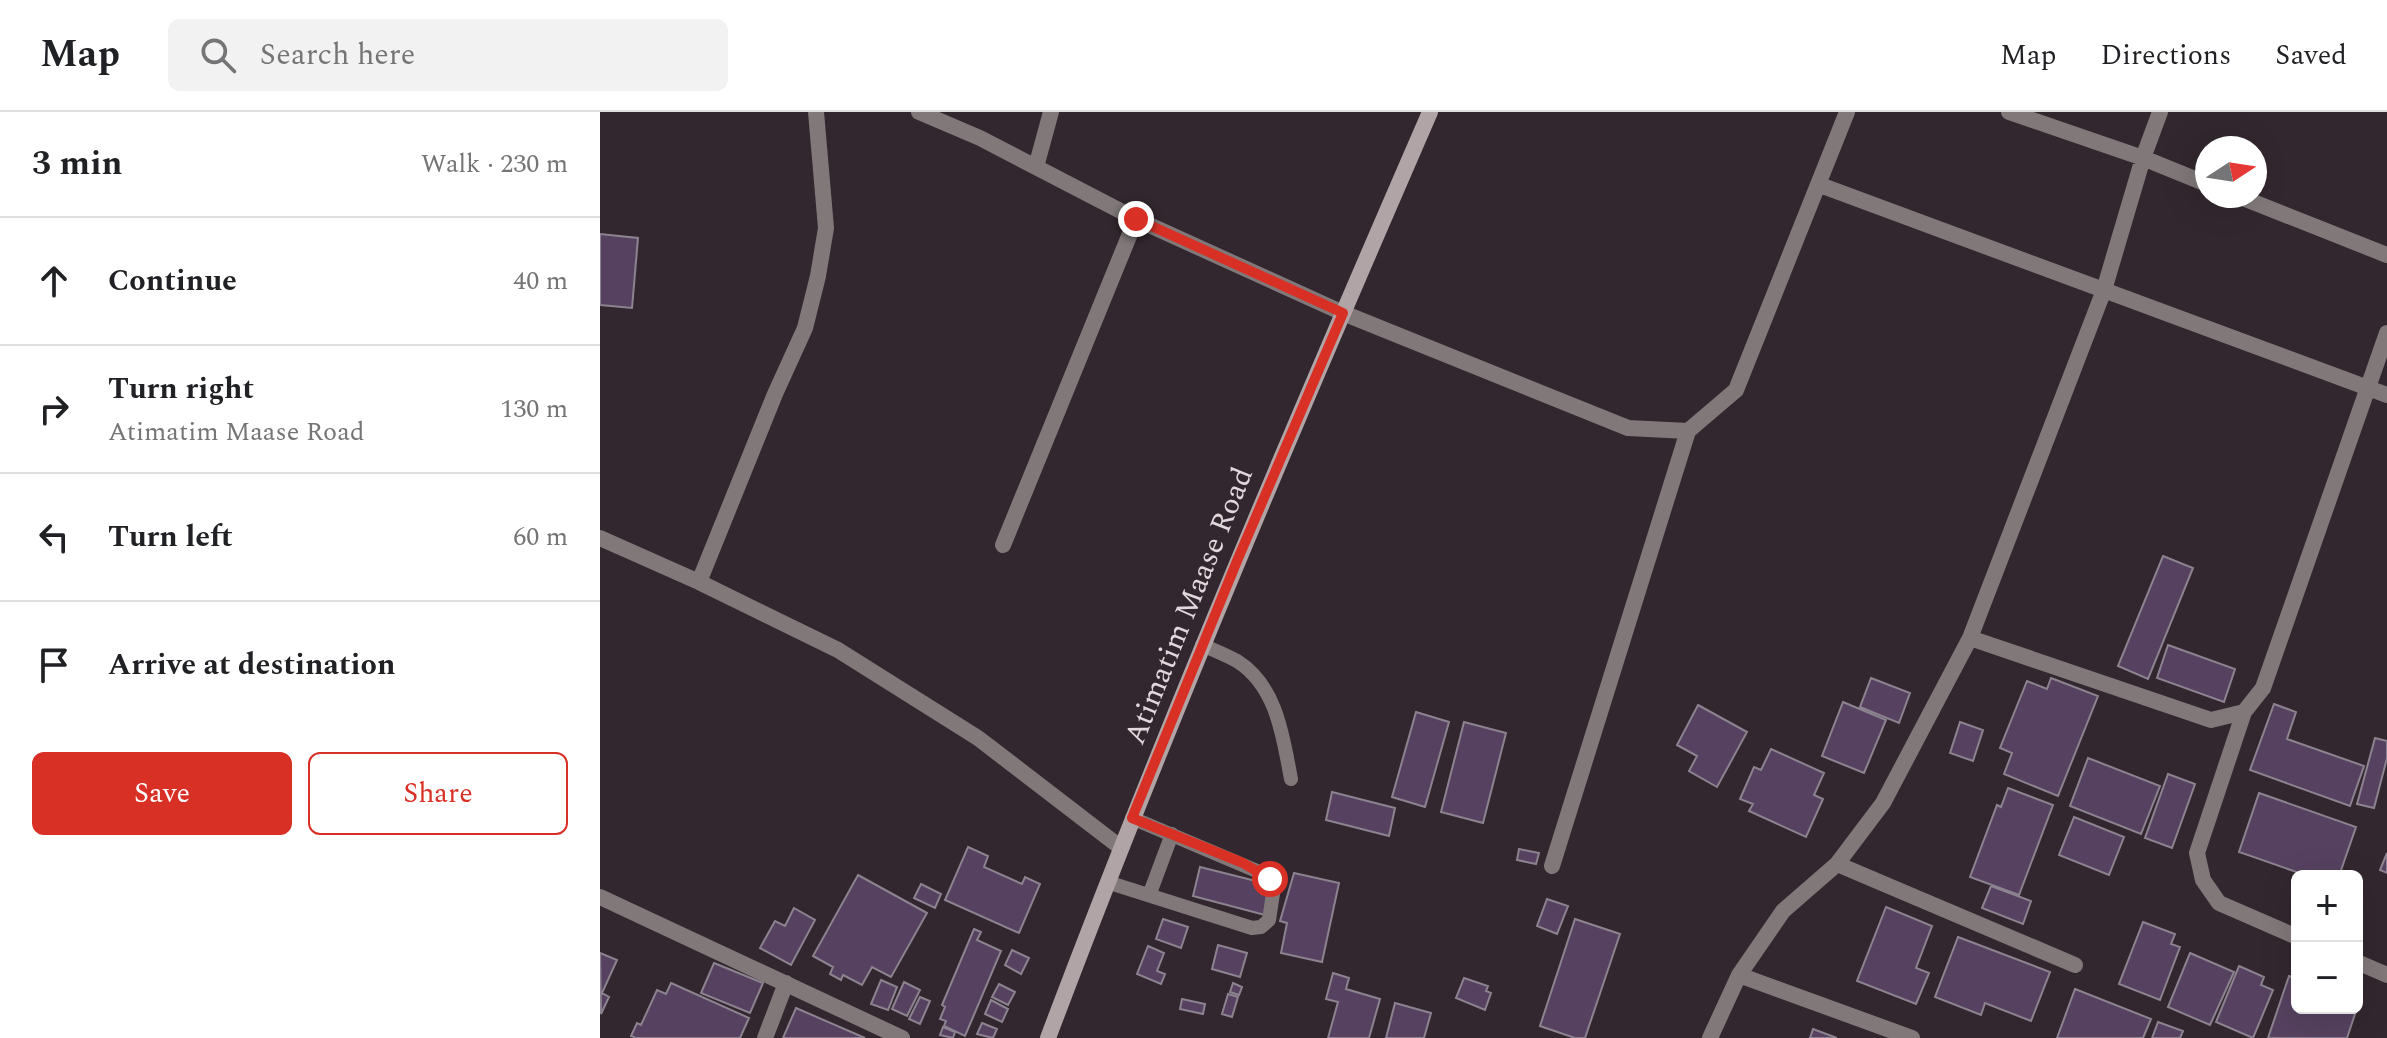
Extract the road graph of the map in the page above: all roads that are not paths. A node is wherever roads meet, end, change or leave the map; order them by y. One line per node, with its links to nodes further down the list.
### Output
1 (816, 112): 23 (street)
2 (919, 112): 9 (street)
3 (1051, 112): 9 (street)
4 (1430, 112): 16 (main road, Atimatim Maase Road)
5 (1847, 112): 11 (street)
6 (2009, 112): 8 (street)
7 (2160, 112): 8 (street)
8 (2143, 158): 10 (street); 15 (street)
9 (1036, 167): 13 (street)
10 (2195, 179)
11 (1820, 185): 15 (street); 20 (street)
12 (2267, 207): 14 (street)
13 (1136, 219): 16 (street); 22 (street)
14 (2387, 255)
15 (2104, 290): 18 (street); 24 (street)
16 (1343, 313): 20 (street); 25 (main road, Atimatim Maase Road)
17 (2387, 333): 18 (street)
18 (2369, 388): 19 (street); 26 (street)
19 (2387, 395)
20 (1688, 431): 32 (street)
21 (600, 538): 23 (street)
22 (1003, 545)
23 (699, 582): 30 (street)
24 (1970, 638): 26 (street); 31 (street)
25 (1202, 645): 27 (lane); 28 (main road, Atimatim Maase Road)
26 (2244, 712): 36 (street)
27 (1291, 779)
28 (1132, 818): 29 (lane); 30 (main road, Atimatim Maase Road)
29 (1172, 834): 34 (lane); 34 (lane)
30 (1120, 847): 33 (main road, Atimatim Maase Road)
31 (1837, 864): 37 (street); 39 (street)
32 (1552, 866)
33 (1107, 882): 34 (lane); 45 (main road, Atimatim Maase Road)
34 (1150, 893)
35 (600, 897): 41 (street)
36 (2291, 934)
37 (2075, 965)
38 (2363, 965): 40 (street)
39 (1739, 975): 42 (street); 46 (street)
40 (2387, 975)
41 (786, 983): 43 (street); 44 (street)
42 (1894, 1035): 47 (street)
43 (765, 1038)
44 (902, 1038)
45 (1048, 1038)
46 (1710, 1038)
47 (1912, 1038)

